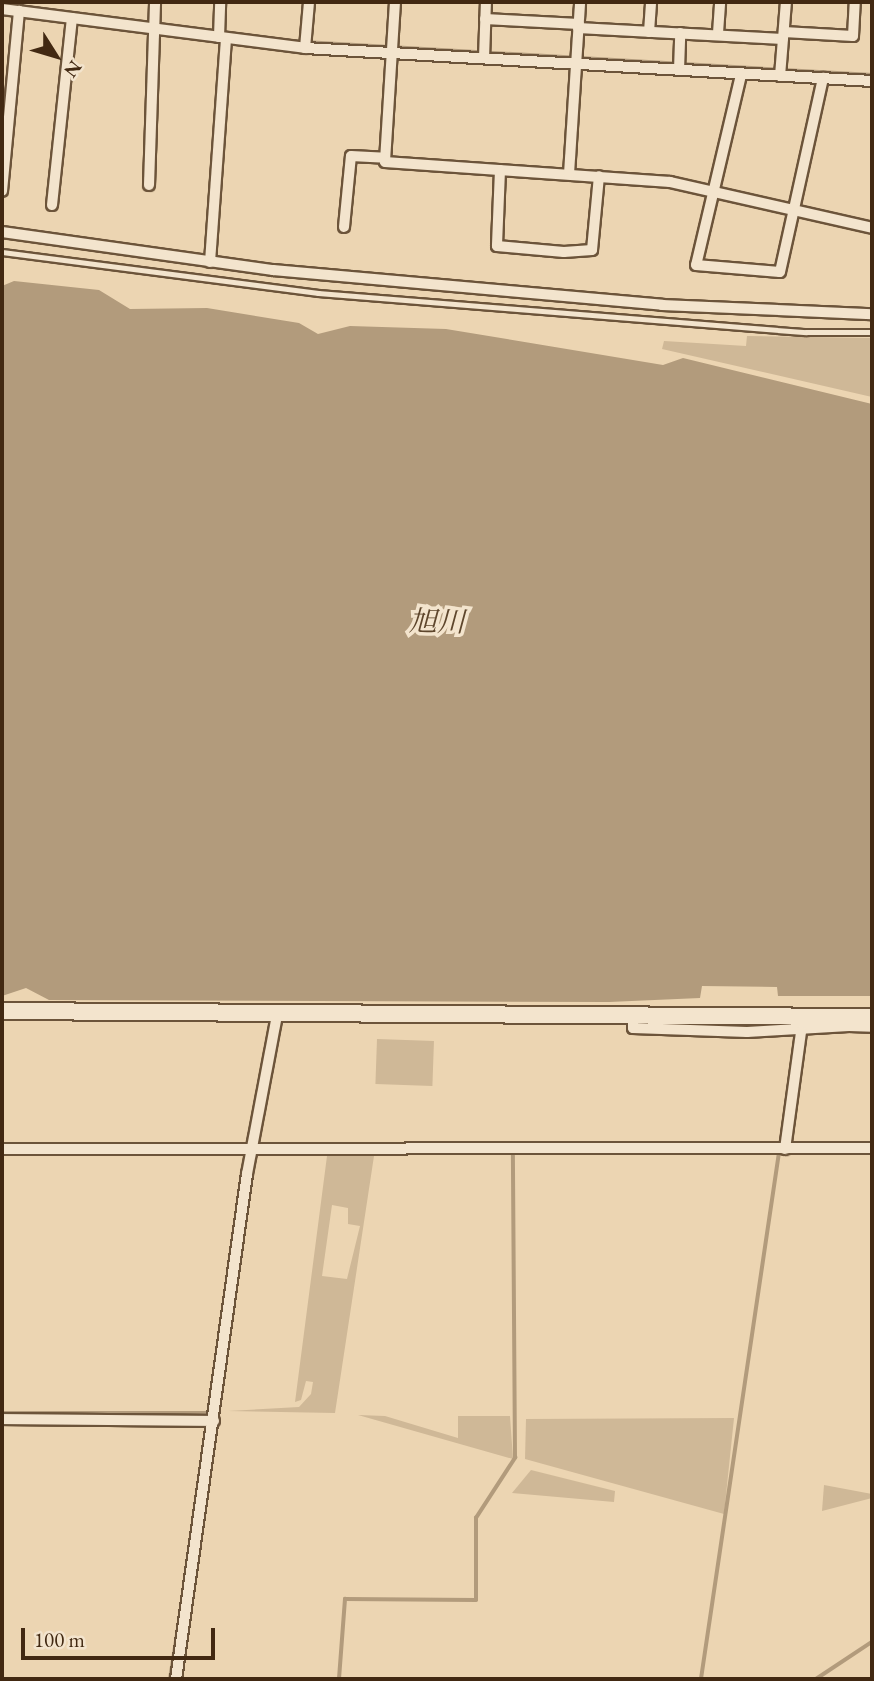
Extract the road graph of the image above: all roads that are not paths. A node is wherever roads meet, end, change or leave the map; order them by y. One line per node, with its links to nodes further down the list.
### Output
1 (155, 2): 16 (street)
2 (220, 2): 21 (street)
3 (309, 2): 22 (street)
4 (396, 2): 23 (street)
5 (486, 2): 14 (street)
6 (580, 2): 15 (street)
7 (651, 2): 17 (street)
8 (720, 2): 19 (street)
9 (786, 2): 20 (street)
10 (855, 2): 20 (street)
11 (2, 9): 12 (street)
12 (19, 11): 13 (street); 37 (street)
13 (72, 18): 16 (street); 38 (street)
14 (485, 19): 15 (street); 24 (street)
15 (579, 26): 17 (street); 25 (street)
16 (155, 29): 21 (street); 35 (street)
17 (649, 32): 18 (street)
18 (680, 33): 19 (street); 26 (street)
19 (718, 33): 20 (street)
20 (783, 35): 27 (street)
21 (222, 38): 22 (street); 44 (street)
22 (306, 43): 23 (street)
23 (393, 48): 24 (street); 31 (street)
24 (484, 54): 25 (street)
25 (576, 60): 26 (street); 33 (street)
26 (679, 65): 28 (street)
27 (781, 71): 28 (street); 29 (street)
28 (741, 75): 36 (street)
29 (824, 78): 30 (street); 39 (street)
30 (872, 81)
31 (385, 158): 32 (street); 40 (street)
32 (500, 170): 33 (street); 34 (street)
33 (569, 174): 34 (street)
34 (599, 176): 36 (street)
35 (149, 186)
36 (713, 190): 39 (street); 39 (street)
37 (2, 191)
38 (52, 205)
39 (794, 209): 41 (street)
40 (344, 226)
41 (872, 228)
42 (2, 232): 44 (street)
43 (2, 252): 46 (lane)
44 (210, 262): 45 (street)
45 (872, 314)
46 (872, 332)
47 (2, 1011): 48 (street)
48 (277, 1015): 49 (street); 55 (street)
49 (634, 1016): 51 (street); 53 (street)
50 (872, 1017): 51 (street)
51 (849, 1021): 52 (street); 53 (street)
52 (872, 1027)
53 (801, 1032): 54 (street)
54 (786, 1144): 55 (street); 56 (street)
55 (253, 1148): 57 (street); 59 (street)
56 (872, 1148)
57 (2, 1149)
58 (2, 1419): 59 (street)
59 (211, 1420): 60 (street)
60 (176, 1679)

